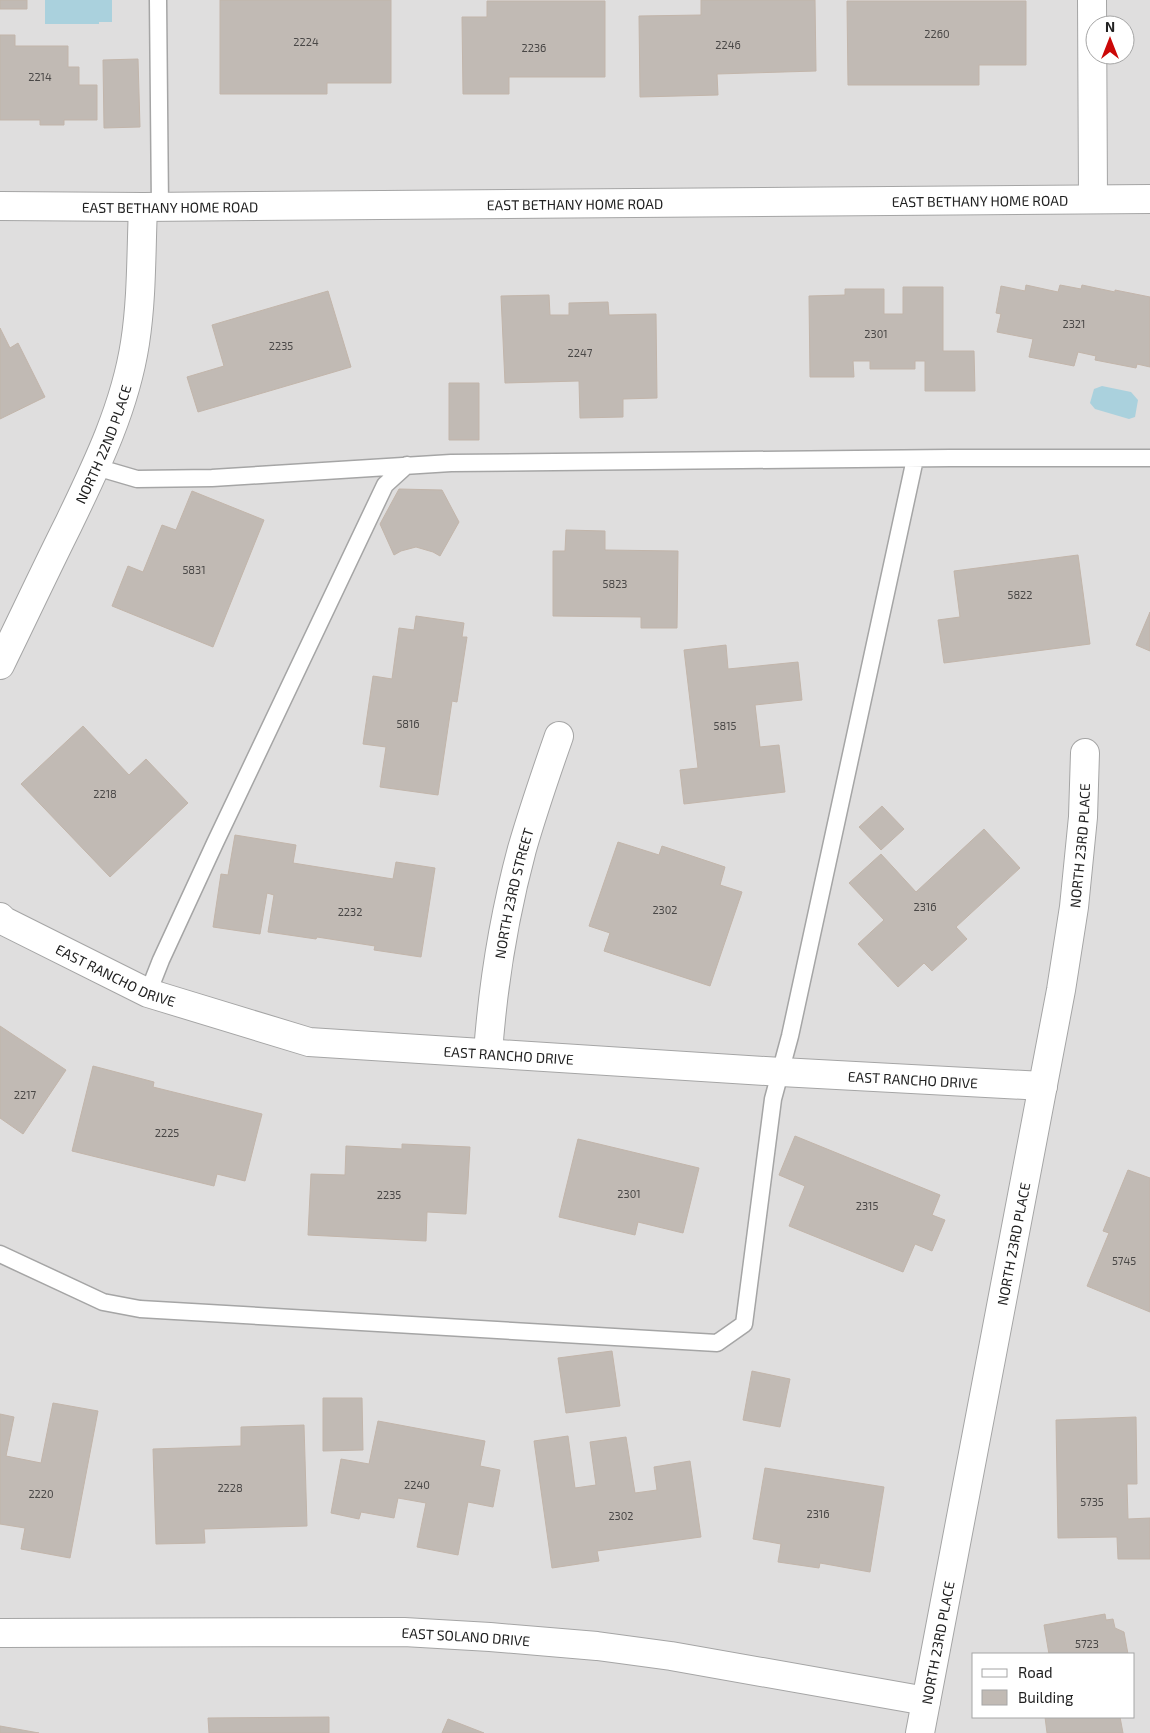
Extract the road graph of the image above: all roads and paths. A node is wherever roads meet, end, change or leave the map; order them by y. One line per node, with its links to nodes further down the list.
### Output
1 (158, 0): 6 (lane)
2 (1092, 0): 3 (street)
3 (1093, 199): 4 (street, EAST BETHANY HOME ROAD); 6 (street, EAST BETHANY HOME ROAD)
4 (1150, 199)
5 (0, 206): 6 (street, EAST BETHANY HOME ROAD)
6 (151, 207): 10 (street, NORTH 22ND PLACE)
7 (1150, 458): 8 (lane)
8 (915, 459): 9 (lane); 17 (lane)
9 (407, 465): 10 (lane); 15 (lane)
10 (96, 467): 11 (street, NORTH 22ND PLACE)
11 (0, 665)
12 (559, 736): 16 (street, NORTH 23RD STREET)
13 (1085, 753): 18 (street, NORTH 23RD PLACE)
14 (0, 917): 15 (street, EAST RANCHO DRIVE)
15 (148, 993): 16 (street, EAST RANCHO DRIVE)
16 (488, 1053): 17 (street, EAST RANCHO DRIVE)
17 (781, 1072): 18 (street, EAST RANCHO DRIVE); 19 (lane)
18 (1043, 1086): 21 (street, NORTH 23RD PLACE)
19 (0, 1254)
20 (0, 1633): 21 (street, EAST SOLANO DRIVE)
21 (926, 1701): 22 (street, NORTH 23RD PLACE)
22 (920, 1733)

